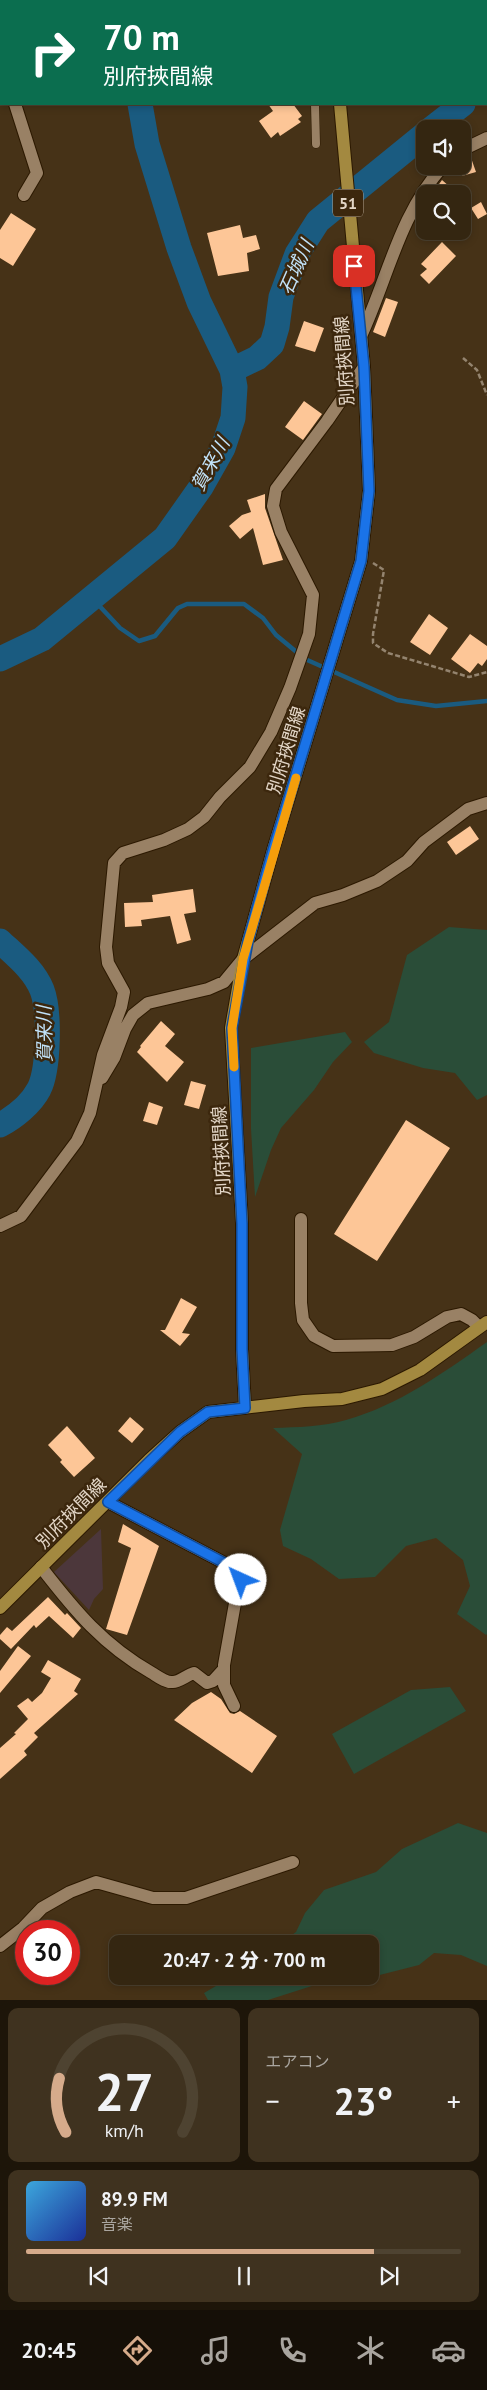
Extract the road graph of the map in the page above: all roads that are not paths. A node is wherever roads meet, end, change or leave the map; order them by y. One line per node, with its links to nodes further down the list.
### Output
1 (15, 105): 8 (street)
2 (315, 105): 5 (lane)
3 (340, 105): 9 (main road, 別府挾間線 / 51)
4 (487, 138): 6 (street)
5 (316, 144)
6 (471, 146)
7 (436, 175): 9 (street)
8 (24, 195)
9 (361, 336): 10 (main road, 別府挾間線 / 51)
10 (364, 367): 12 (main road, 別府挾間線 / 51); 13 (street)
11 (487, 803): 12 (street)
12 (243, 959): 13 (street); 17 (main road, 別府挾間線 / 51)
13 (98, 1084): 15 (street)
14 (301, 1219): 16 (street)
15 (0, 1226)
16 (483, 1324): 17 (main road, 別府挾間線)
17 (245, 1408): 18 (main road, 別府挾間線)
18 (108, 1502): 19 (main road, 別府挾間線); 21 (street)
19 (41, 1567): 20 (main road, 別府挾間線); 21 (street)
20 (0, 1608)
21 (224, 1670): 22 (street)
22 (234, 1706)
23 (292, 1862): 24 (street)
24 (0, 1946)

